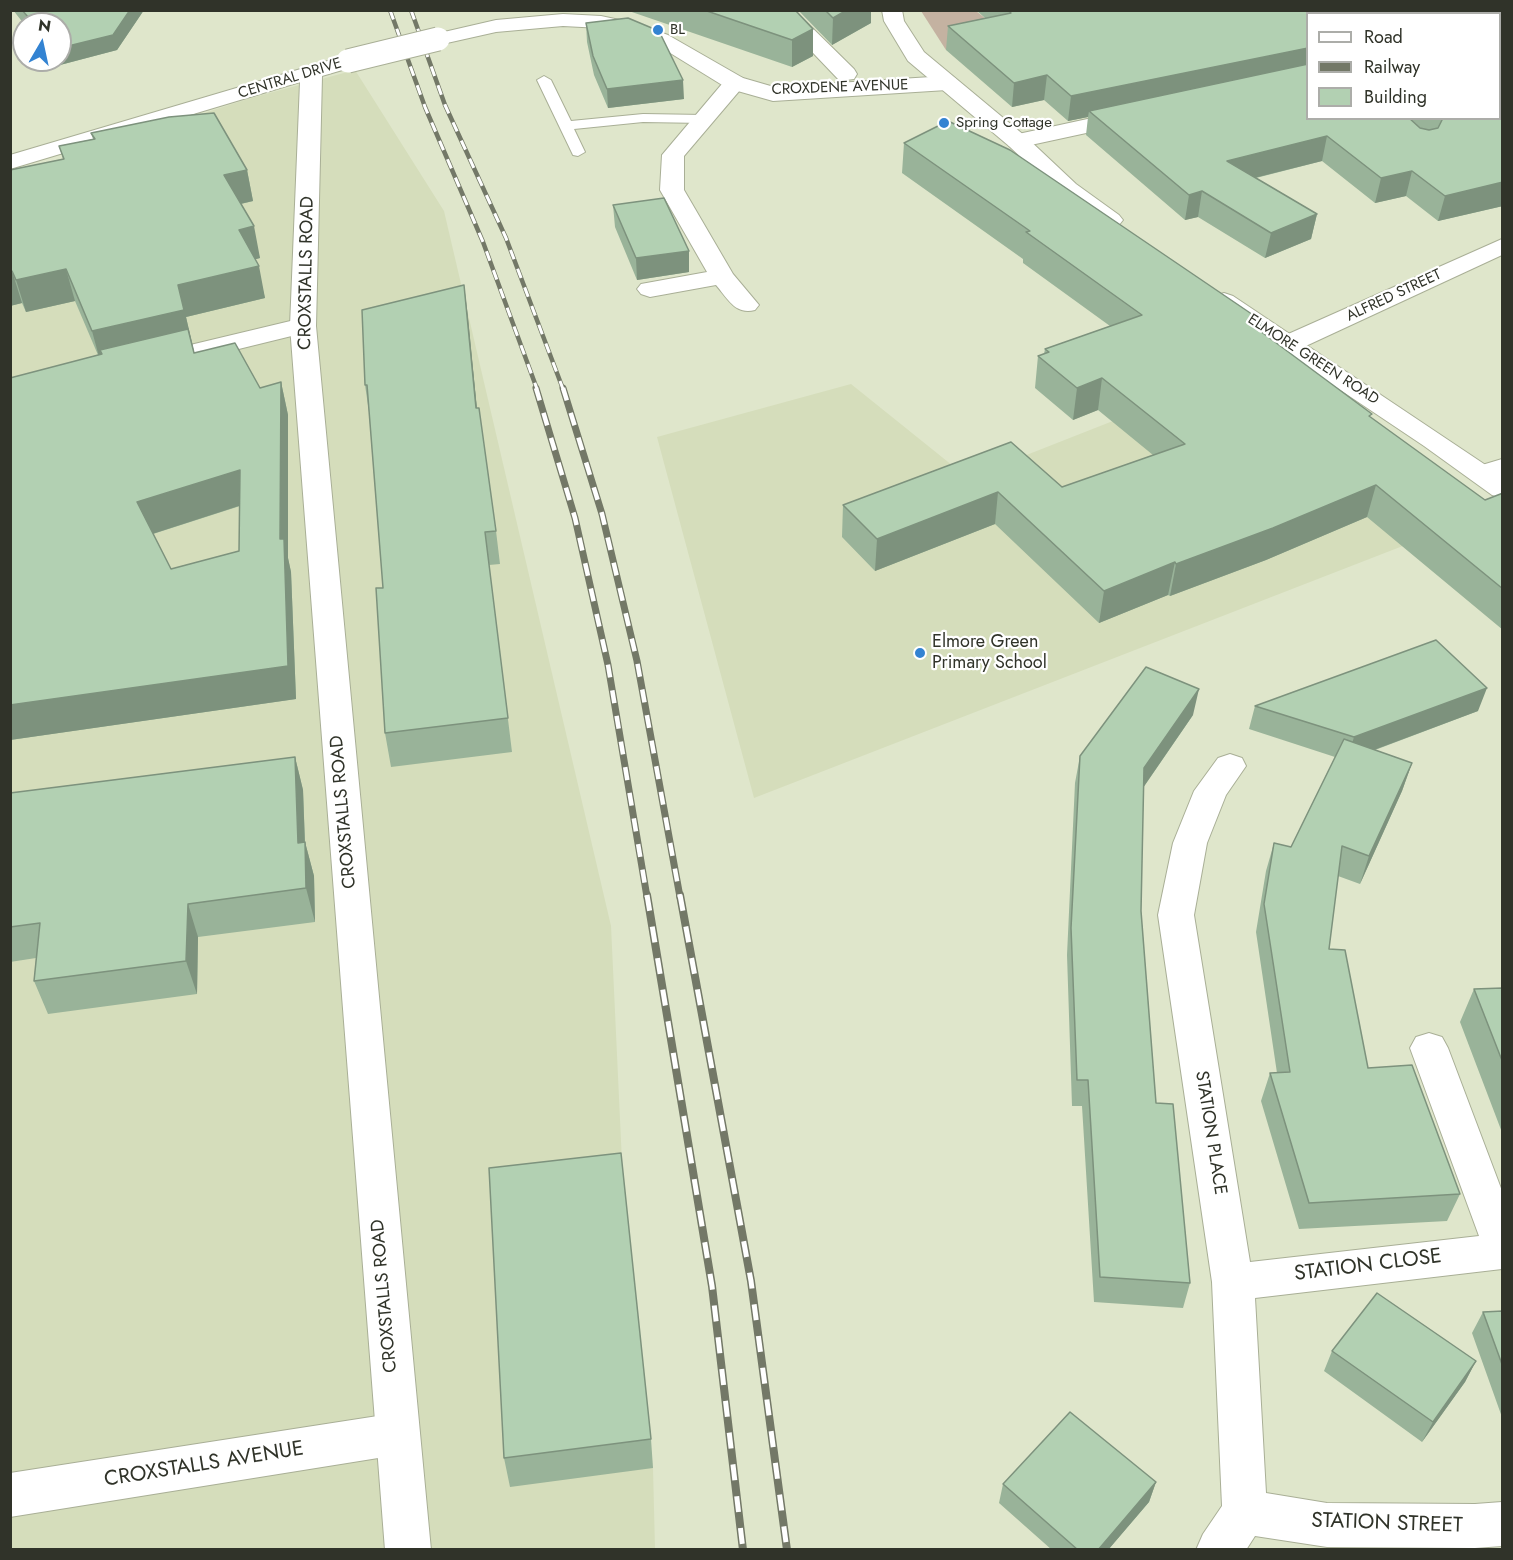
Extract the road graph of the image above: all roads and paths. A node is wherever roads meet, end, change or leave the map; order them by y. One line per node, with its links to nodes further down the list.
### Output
1 (782, 10): 6 (street)
2 (892, 10): 4 (street)
3 (572, 15): 5 (street, CENTRAL DRIVE, bridge); 8 (street, CROXDENE AVENUE)
4 (925, 64): 6 (street, CROXDENE AVENUE); 9 (street)
5 (311, 73): 15 (street, CENTRAL DRIVE); 22 (street, CROXSTALLS ROAD)
6 (846, 74): 8 (street, CROXDENE AVENUE)
7 (543, 80): 12 (lane)
8 (735, 83): 9 (street, CROXDENE AVENUE); 11 (street)
9 (947, 83): 13 (street)
10 (1145, 114): 13 (street)
11 (705, 119): 12 (lane); 18 (street)
12 (566, 126): 14 (lane)
13 (1017, 141): 16 (street)
14 (578, 152)
15 (10, 162)
16 (1125, 230)
17 (1503, 246): 23 (street, ALFRED STREET)
18 (722, 277): 20 (street); 21 (street)
19 (1201, 284): 23 (street, ELMORE GREEN ROAD)
20 (650, 289)
21 (746, 305)
22 (303, 326): 24 (street); 31 (street, CROXSTALLS ROAD)
23 (1286, 345): 25 (street, ELMORE GREEN ROAD)
24 (123, 369)
25 (1496, 477)
26 (1230, 766): 30 (street, STATION PLACE)
27 (1429, 1048): 28 (street)
28 (1503, 1242)
29 (1503, 1251): 30 (street, STATION CLOSE)
30 (1233, 1282): 33 (street, STATION PLACE)
31 (397, 1434): 32 (street, CROXSTALLS AVENUE); 35 (street, CROXSTALLS ROAD)
32 (10, 1495)
33 (1245, 1512): 34 (street, STATION STREET); 36 (street)
34 (1503, 1524)
35 (408, 1550)
36 (1220, 1550)

